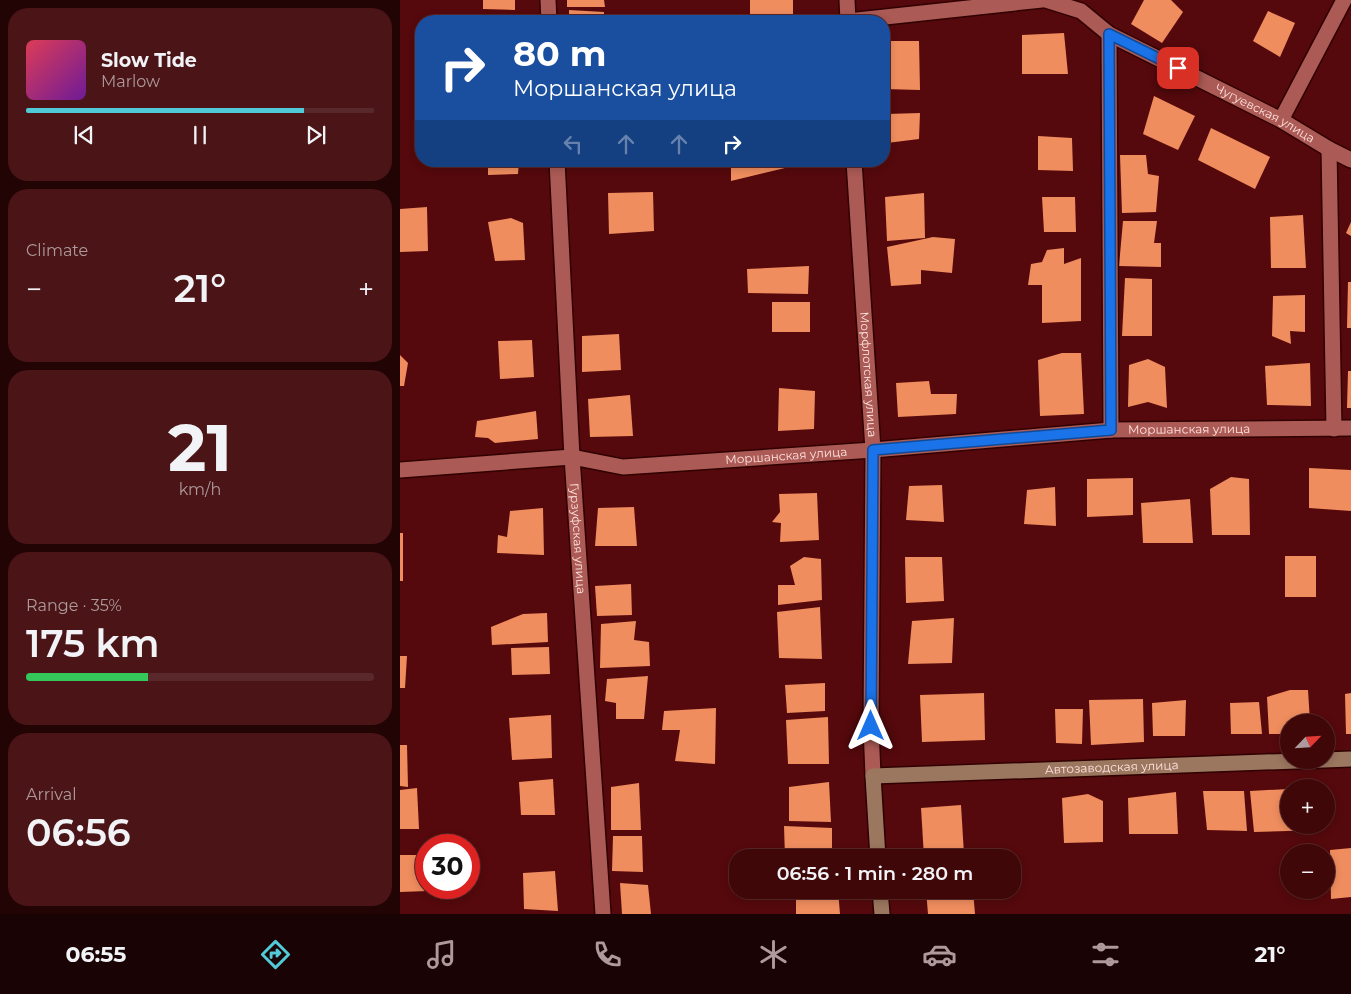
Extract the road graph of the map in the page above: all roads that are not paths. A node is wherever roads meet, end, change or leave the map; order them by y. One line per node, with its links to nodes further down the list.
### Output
1 (548, 0): 5 (street)
2 (847, 0): 6 (street)
3 (1044, 0): 7 (street, Чугуевская улица); 8 (street, Чугуевская улица)
4 (1344, 0): 9 (street)
5 (549, 15)
6 (848, 15)
7 (890, 16)
8 (1109, 34): 9 (street, Чугуевская улица); 16 (street)
9 (1281, 120): 10 (street, Чугуевская улица)
10 (1329, 149): 11 (street, Чугуевская улица); 14 (street)
11 (1351, 160)
12 (557, 167): 18 (street, Гурзуфская улица)
13 (854, 167): 17 (street, Морфлотская улица)
14 (1334, 428): 15 (street, Моршанская улица); 16 (street, Моршанская улица)
15 (1351, 428)
16 (1111, 430): 17 (street, Моршанская улица)
17 (873, 450): 18 (street, Моршанская улица); 21 (street, Морфлотская улица)
18 (572, 457): 19 (street, Моршанская улица); 24 (street, Гурзуфская улица)
19 (400, 470)
20 (1351, 760): 21 (street, Автозаводская улица)
21 (873, 776): 22 (street, Морфлотская улица)
22 (877, 849)
23 (881, 899): 25 (street)
24 (603, 914)
25 (882, 914)

